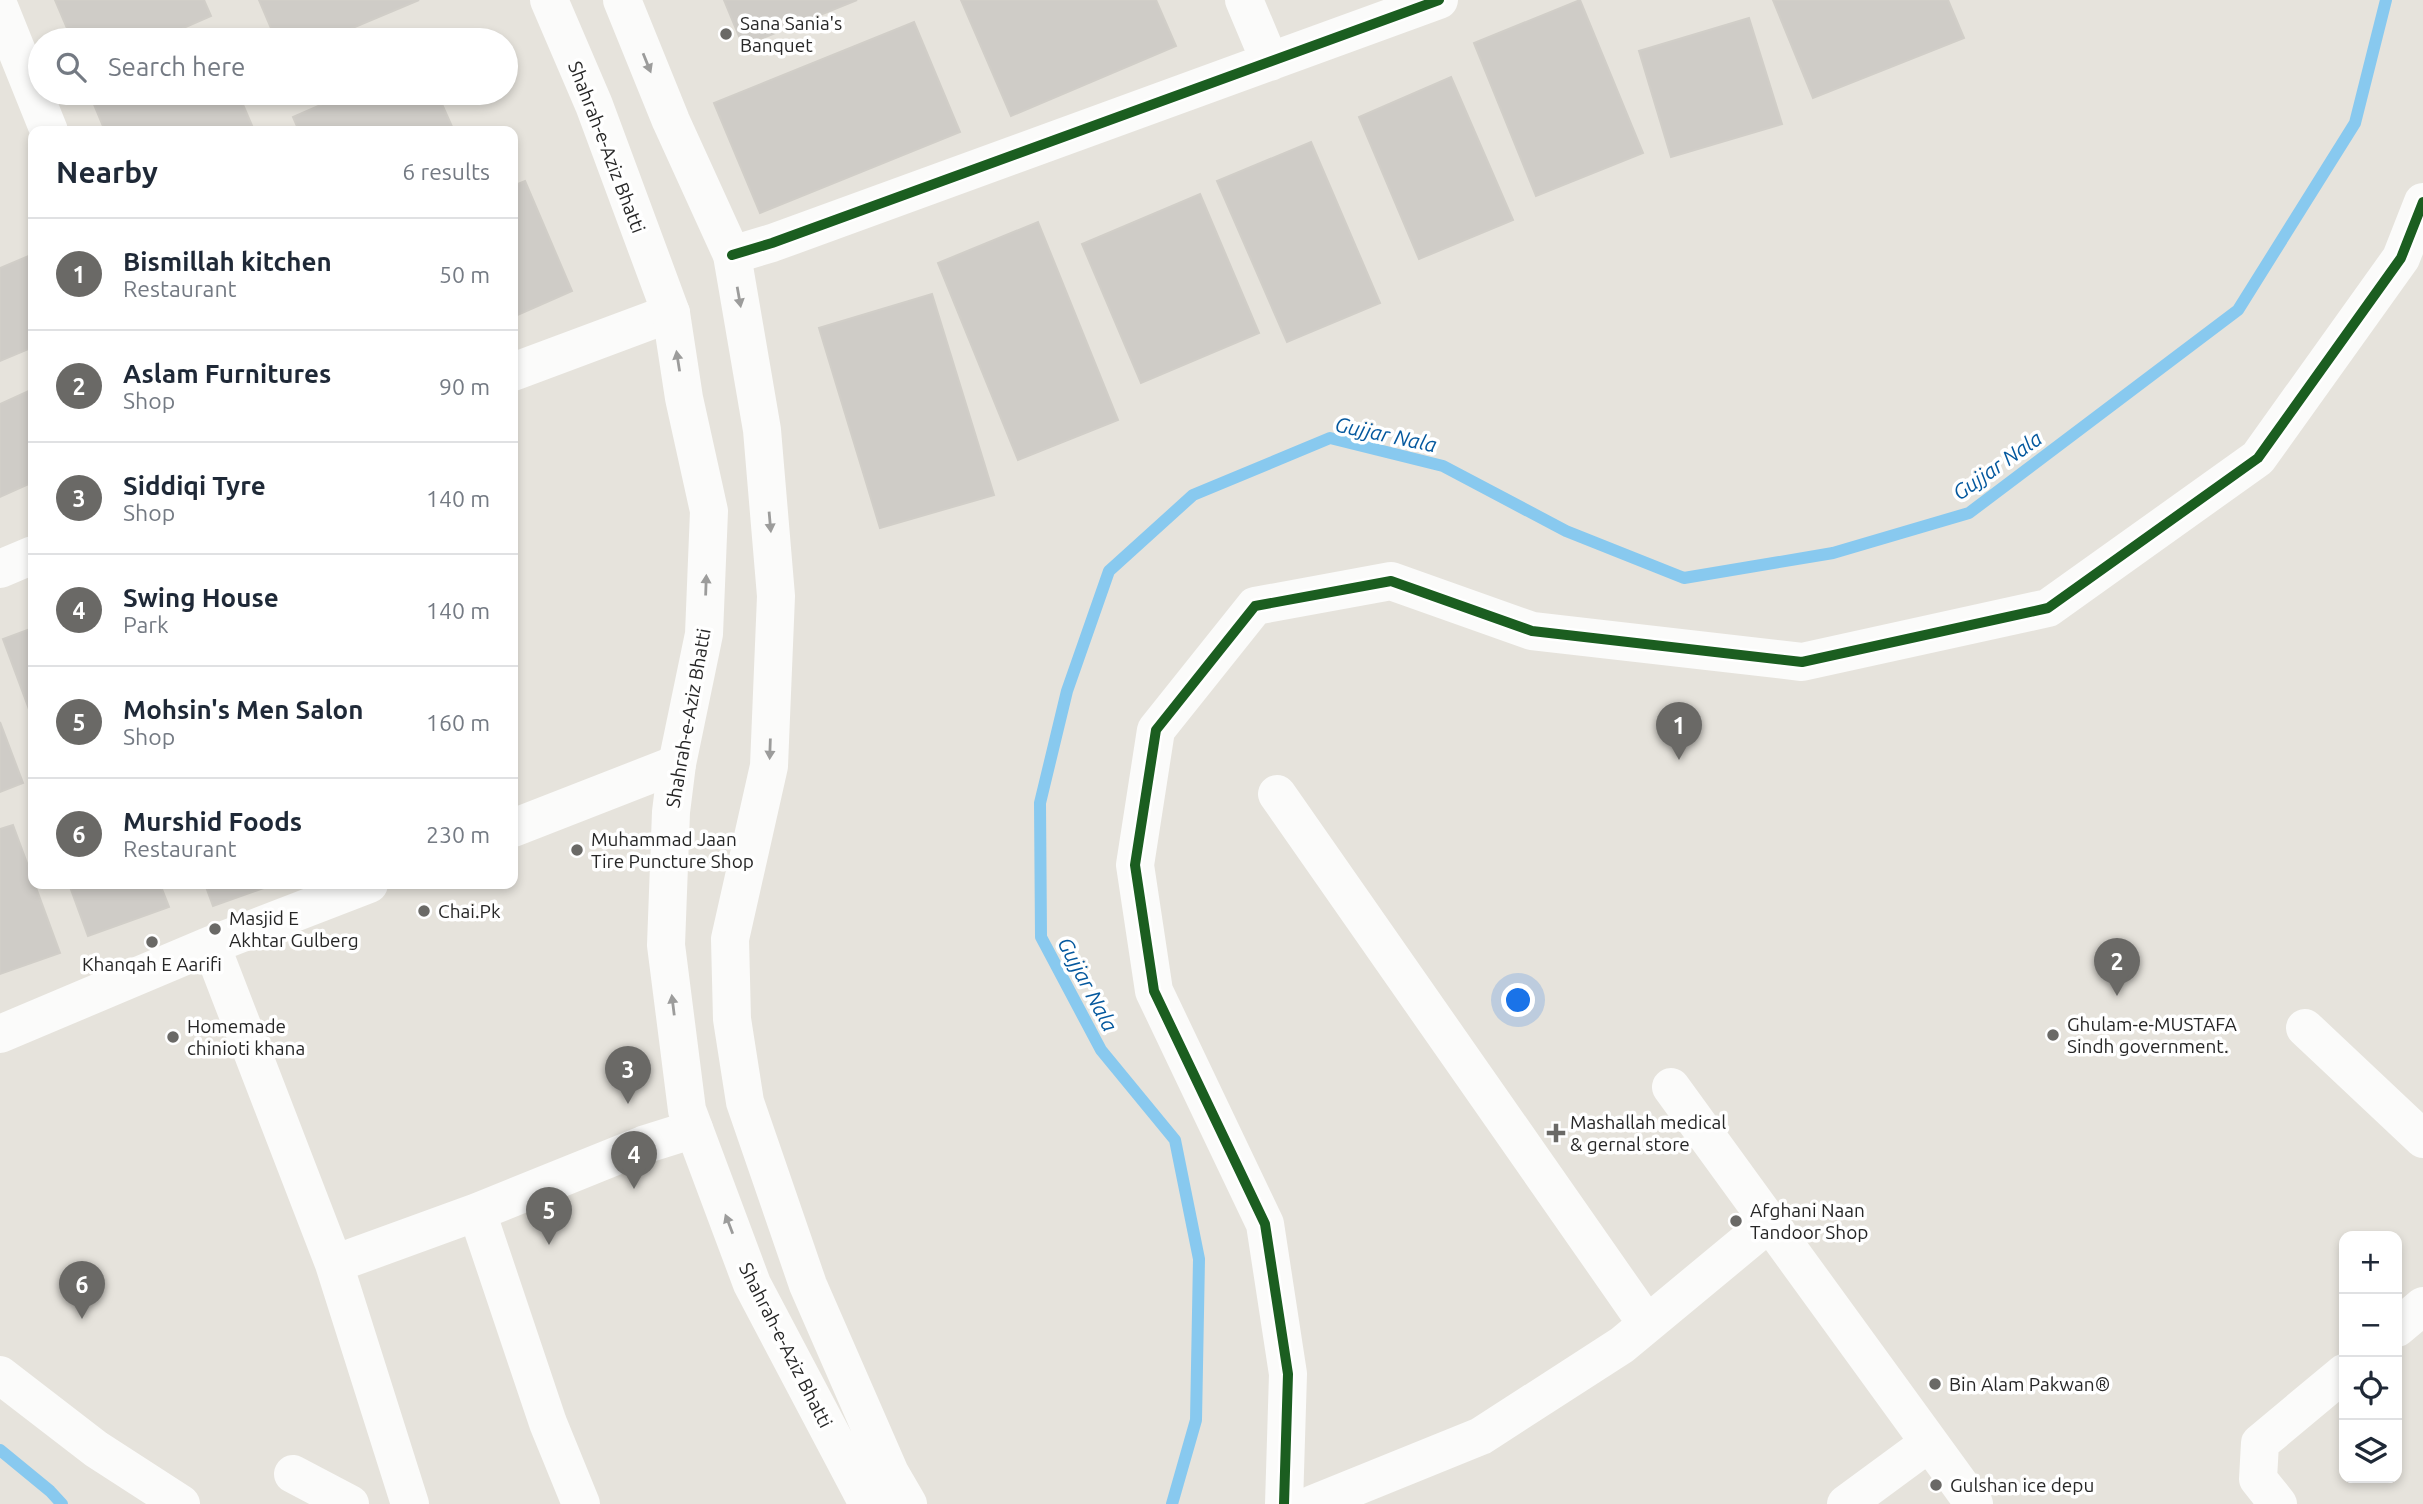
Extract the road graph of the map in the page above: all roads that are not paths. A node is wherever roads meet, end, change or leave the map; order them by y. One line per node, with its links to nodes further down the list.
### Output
1 (549, 0): 12 (street, Shahrah-e-Aziz Bhatti)
2 (622, 0): 11 (street, Shahrah-e-Aziz Bhatti, one-way to 11)
3 (1244, 0): 6 (street)
4 (1439, 0): 6 (street)
5 (0, 9): 7 (street)
6 (1270, 62): 11 (street)
7 (28, 80)
8 (38, 105): 9 (street)
9 (46, 126)
10 (2423, 202): 42 (street)
11 (732, 255): 41 (street, Shahrah-e-Aziz Bhatti, one-way to 41)
12 (671, 313): 13 (street); 16 (street, Shahrah-e-Aziz Bhatti, one-way to 12)
13 (518, 370)
14 (28, 557): 15 (street)
15 (0, 569)
16 (677, 764): 18 (street); 24 (street, Shahrah-e-Aziz Bhatti, one-way to 16)
17 (1277, 794): 30 (street)
18 (518, 826)
19 (356, 889): 20 (street)
20 (211, 945): 22 (street); 28 (street)
21 (2305, 1028): 25 (street)
22 (0, 1034)
23 (1671, 1087): 27 (street)
24 (694, 1129): 26 (street); 40 (street, Shahrah-e-Aziz Bhatti, one-way to 24)
25 (2423, 1139)
26 (477, 1212): 28 (street); 39 (street)
27 (1769, 1223): 30 (street); 34 (street)
28 (334, 1264): 38 (street)
29 (2423, 1306): 31 (street)
30 (1647, 1324): 43 (street)
31 (2402, 1324)
32 (0, 1375): 36 (street)
33 (2339, 1377): 46 (street)
34 (1929, 1443): 44 (street); 45 (street)
35 (293, 1474): 37 (street)
36 (181, 1504)
37 (350, 1504)
38 (410, 1504)
39 (581, 1504)
40 (868, 1504)
41 (908, 1504)
42 (1284, 1504)
43 (1312, 1504)
44 (1846, 1504)
45 (1974, 1504)
46 (2278, 1504)

